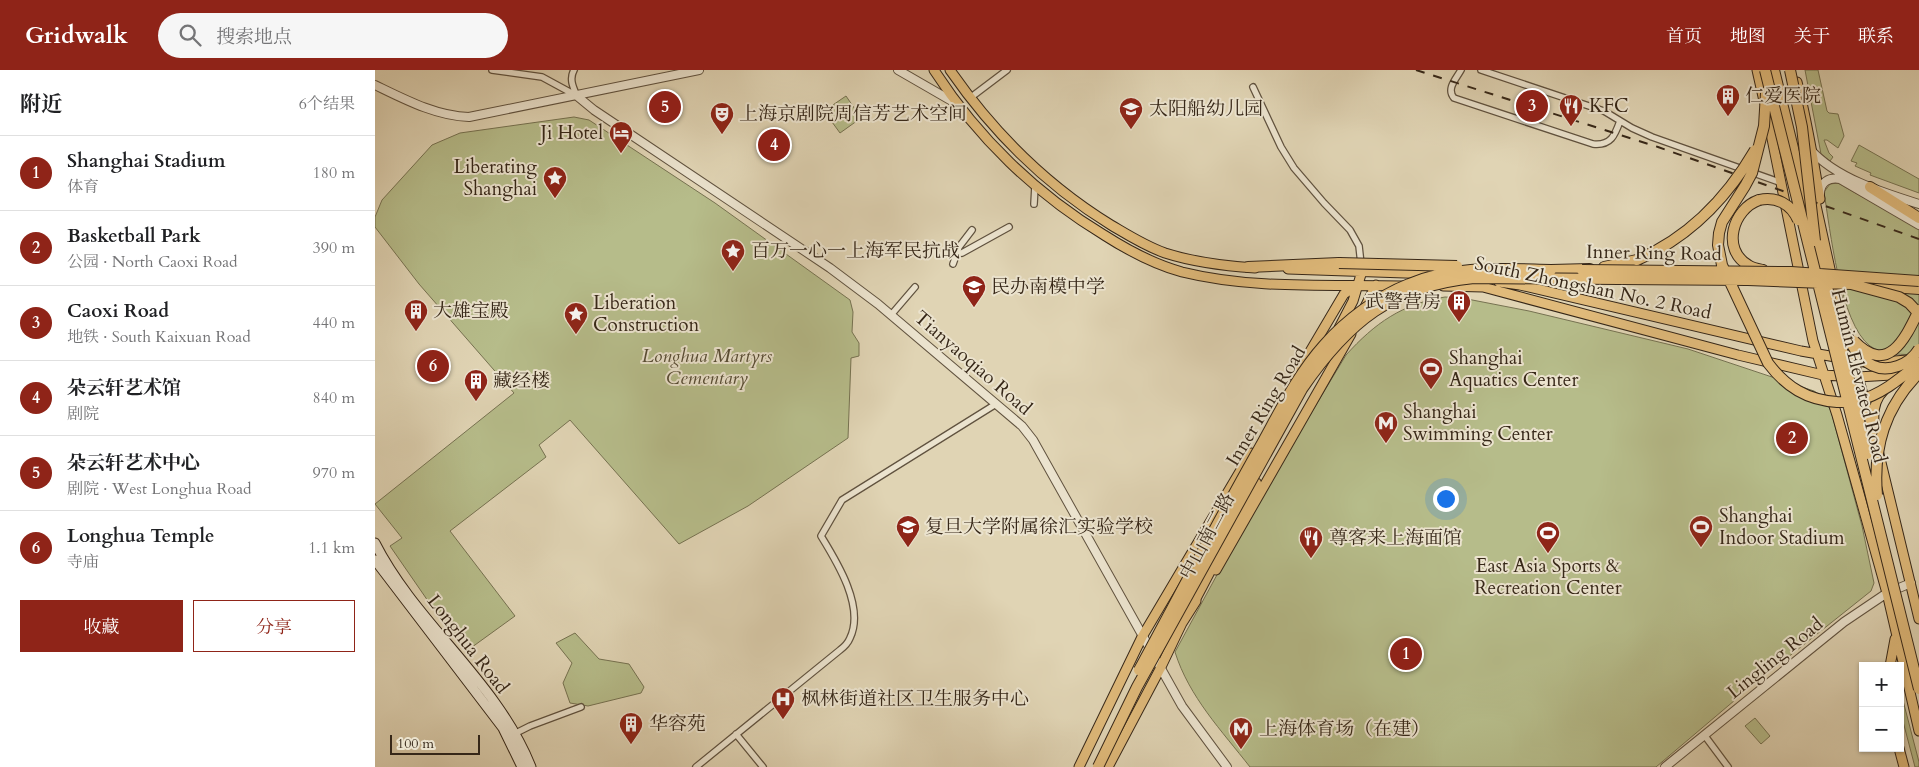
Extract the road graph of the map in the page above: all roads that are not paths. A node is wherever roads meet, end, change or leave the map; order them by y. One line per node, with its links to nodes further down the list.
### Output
1 (492, 70): 17 (street)
2 (574, 70): 17 (street)
3 (699, 70): 17 (street)
4 (898, 70): 19 (street)
5 (934, 70): 19 (main road)
6 (950, 70): 18 (main road, South Zhongshan No. 2 Road)
7 (1007, 70): 18 (street)
8 (1461, 70): 20 (street)
9 (1481, 70): 14 (street)
10 (1757, 70): 25 (main road)
11 (1764, 70): 22 (highway, bridge); 35 (highway, Humin Elevated Road, bridge)
12 (1774, 70): 35 (highway, Humin Elevated Road, bridge)
13 (1789, 70): 21 (main road); 35 (highway, bridge)
14 (1495, 72): 20 (street)
15 (375, 85): 17 (street)
16 (1253, 87): 41 (street)
17 (577, 96): 52 (street, Tianyaoqiao Road)
18 (970, 98): 38 (main road, South Zhongshan No. 2 Road)
19 (958, 105): 26 (main road)
20 (1620, 121): 25 (street)
21 (1803, 129): 23 (main road); 24 (main road)
22 (1760, 140): 40 (highway, bridge); 57 (highway, bridge)
23 (1811, 150): 24 (main road); 27 (street); 28 (main road)
24 (1809, 172): 43 (main road)
25 (1782, 183): 55 (main road)
26 (1035, 186): 29 (street); 46 (main road)
27 (1871, 187): 30 (street); 31 (highway)
28 (1820, 196): 32 (street); 43 (main road)
29 (1034, 204)
30 (1919, 204)
31 (1919, 218)
32 (1919, 225)
33 (1009, 226): 36 (street)
34 (972, 230): 37 (street)
35 (1812, 240): 42 (highway, bridge); 43 (highway, bridge); 76 (highway, Humin Elevated Road, bridge)
36 (962, 253)
37 (953, 264)
38 (1248, 267): 39 (highway, bridge); 41 (main road, South Zhongshan No. 2 Road)
39 (1495, 269): 40 (highway, Inner Ring Road, bridge); 90 (highway, Inner Ring Road, bridge)
40 (1583, 270): 42 (highway, Inner Ring Road, bridge)
41 (1362, 271): 46 (main road); 55 (main road, South Zhongshan No. 2 Road)
42 (1781, 272): 44 (highway, Inner Ring Road, bridge)
43 (1828, 276): 53 (highway, bridge); 56 (main road); 64 (highway, bridge)
44 (1919, 281)
45 (1851, 284): 49 (highway, Inner Ring Road, bridge); 51 (highway, bridge); 62 (highway, Inner Ring Road, bridge)
46 (1357, 285): 47 (main road); 69 (main road, 中山南二路); 72 (main road)
47 (1376, 285): 59 (main road, South Zhongshan No. 2 Road); 69 (main road)
48 (915, 287): 52 (street)
49 (1919, 289)
50 (1919, 310): 53 (highway, bridge)
51 (1919, 314)
52 (891, 315): 61 (street, Tianyaoqiao Road)
53 (1842, 321): 54 (highway, bridge)
54 (1919, 349)
55 (1817, 354): 56 (main road, South Zhongshan No. 2 Road); 59 (main road)
56 (1854, 361): 57 (main road, South Zhongshan No. 2 Road); 60 (main road)
57 (1919, 361)
58 (1917, 373): 60 (main road, South Zhongshan No. 2 Road); 63 (main road); 64 (highway, bridge)
59 (1823, 374): 60 (main road, South Zhongshan No. 2 Road); 68 (main road)
60 (1858, 377): 63 (main road)
61 (996, 404): 72 (street, Tianyaoqiao Road); 80 (street)
62 (1280, 429): 69 (highway); 91 (highway, Inner Ring Road, bridge)
63 (1877, 446): 67 (main road)
64 (1877, 495): 74 (highway)
65 (375, 543): 79 (main road, Longhua Road)
66 (375, 560): 84 (main road, Longhua Road)
67 (1911, 584): 68 (street, Lingling Road); 70 (main road)
68 (1887, 594): 71 (main road); 81 (street, Lingling Road)
69 (1191, 607): 75 (main road)
70 (1919, 619)
71 (1896, 634): 73 (main road); 78 (main road)
72 (1142, 637): 75 (street, Tianyaoqiao Road); 89 (main road)
73 (1891, 662)
74 (1919, 663)
75 (1160, 669): 92 (main road); 93 (street, Tianyaoqiao Road)
76 (1919, 689)
77 (581, 707): 79 (street)
78 (1919, 731)
79 (513, 734): 85 (main road, Longhua Road)
80 (736, 734): 83 (street); 88 (street)
81 (1705, 736): 94 (street, Lingling Road); 95 (street)
82 (1900, 752): 96 (main road)
83 (703, 761): 86 (street); 87 (street)
84 (522, 767)
85 (531, 767)
86 (696, 767)
87 (708, 767)
88 (763, 767)
89 (1079, 767)
90 (1091, 767)
91 (1098, 767)
92 (1109, 767)
93 (1227, 767)
94 (1665, 767)
95 (1728, 767)
96 (1904, 767)

